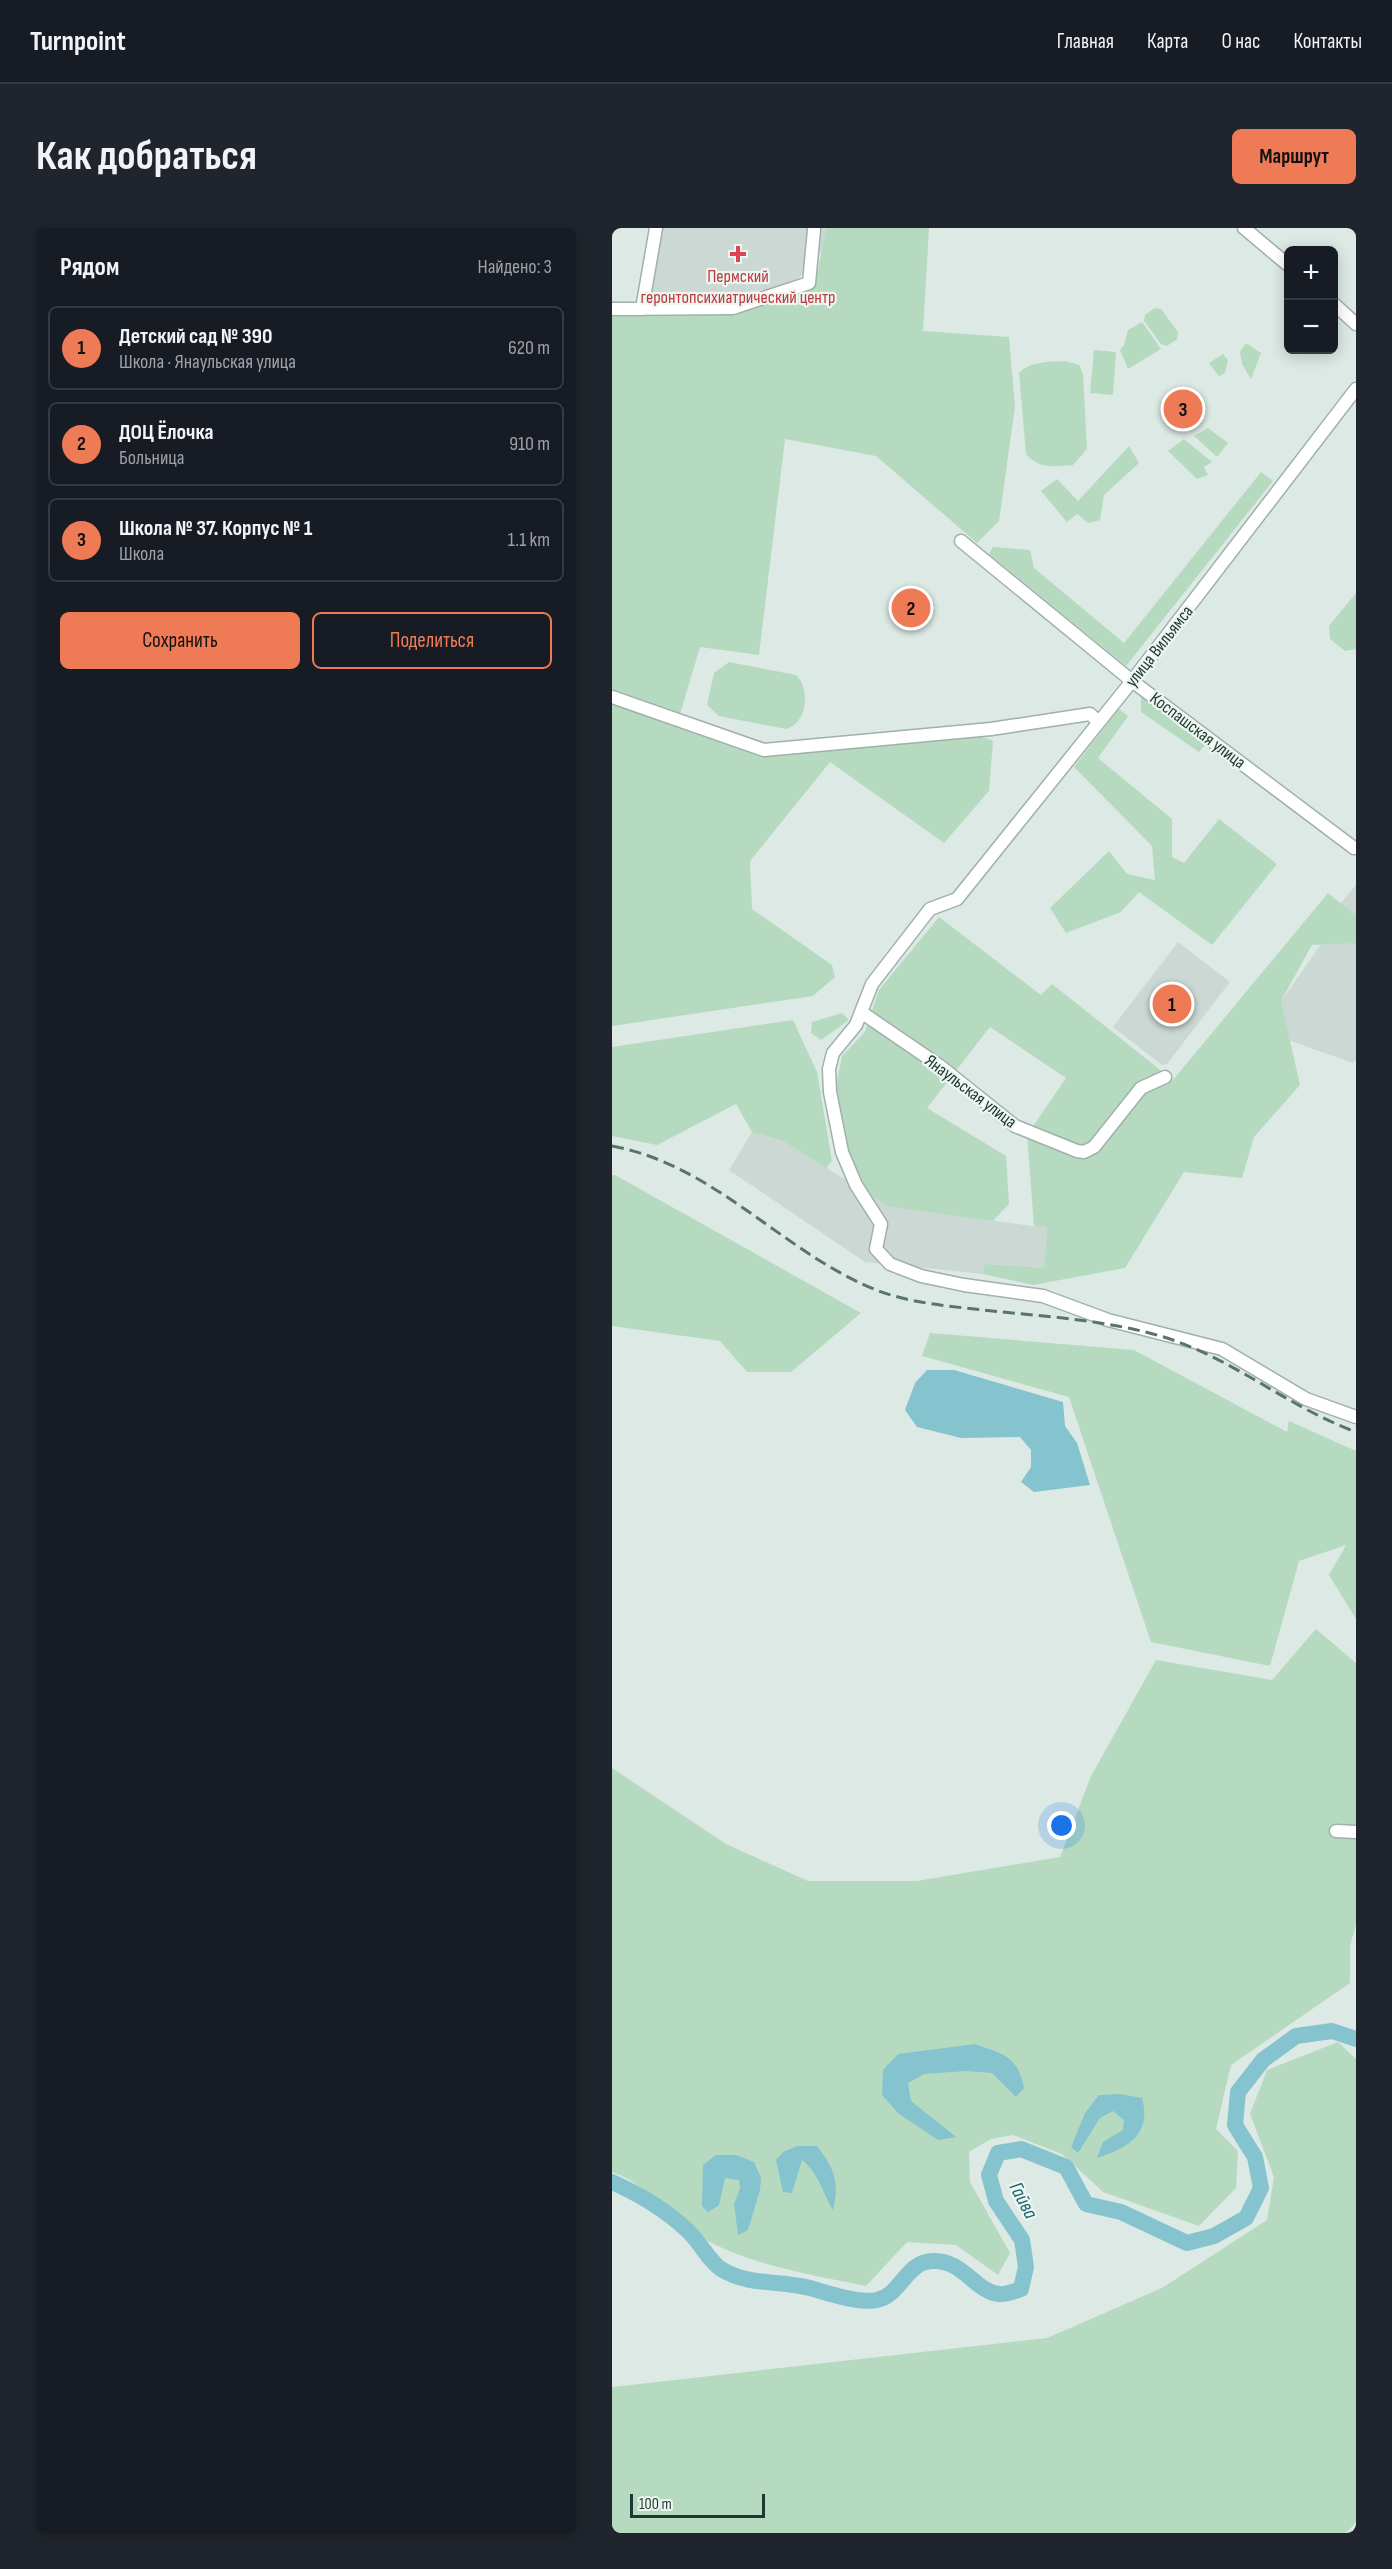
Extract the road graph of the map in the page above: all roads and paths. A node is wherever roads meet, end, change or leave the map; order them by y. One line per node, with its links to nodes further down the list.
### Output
1 (656, 228): 7 (street)
2 (814, 230): 7 (street)
3 (1250, 230): 4 (street)
4 (1284, 261)
5 (1338, 308): 8 (street)
6 (612, 309): 7 (street)
7 (642, 309)
8 (1356, 324)
9 (1356, 389): 11 (street, улица Вильямса)
10 (961, 542): 11 (street, Коспашская улица)
11 (1132, 681): 13 (street, улица Вильямса); 14 (street, Коспашская улица)
12 (612, 697): 13 (street)
13 (1099, 722): 15 (street, улица Вильямса)
14 (1354, 848)
15 (861, 1012): 16 (street, Янаульская улица); 17 (street)
16 (1166, 1077)
17 (1356, 1418)
18 (1336, 1831): 19 (street)
19 (1356, 1832)

